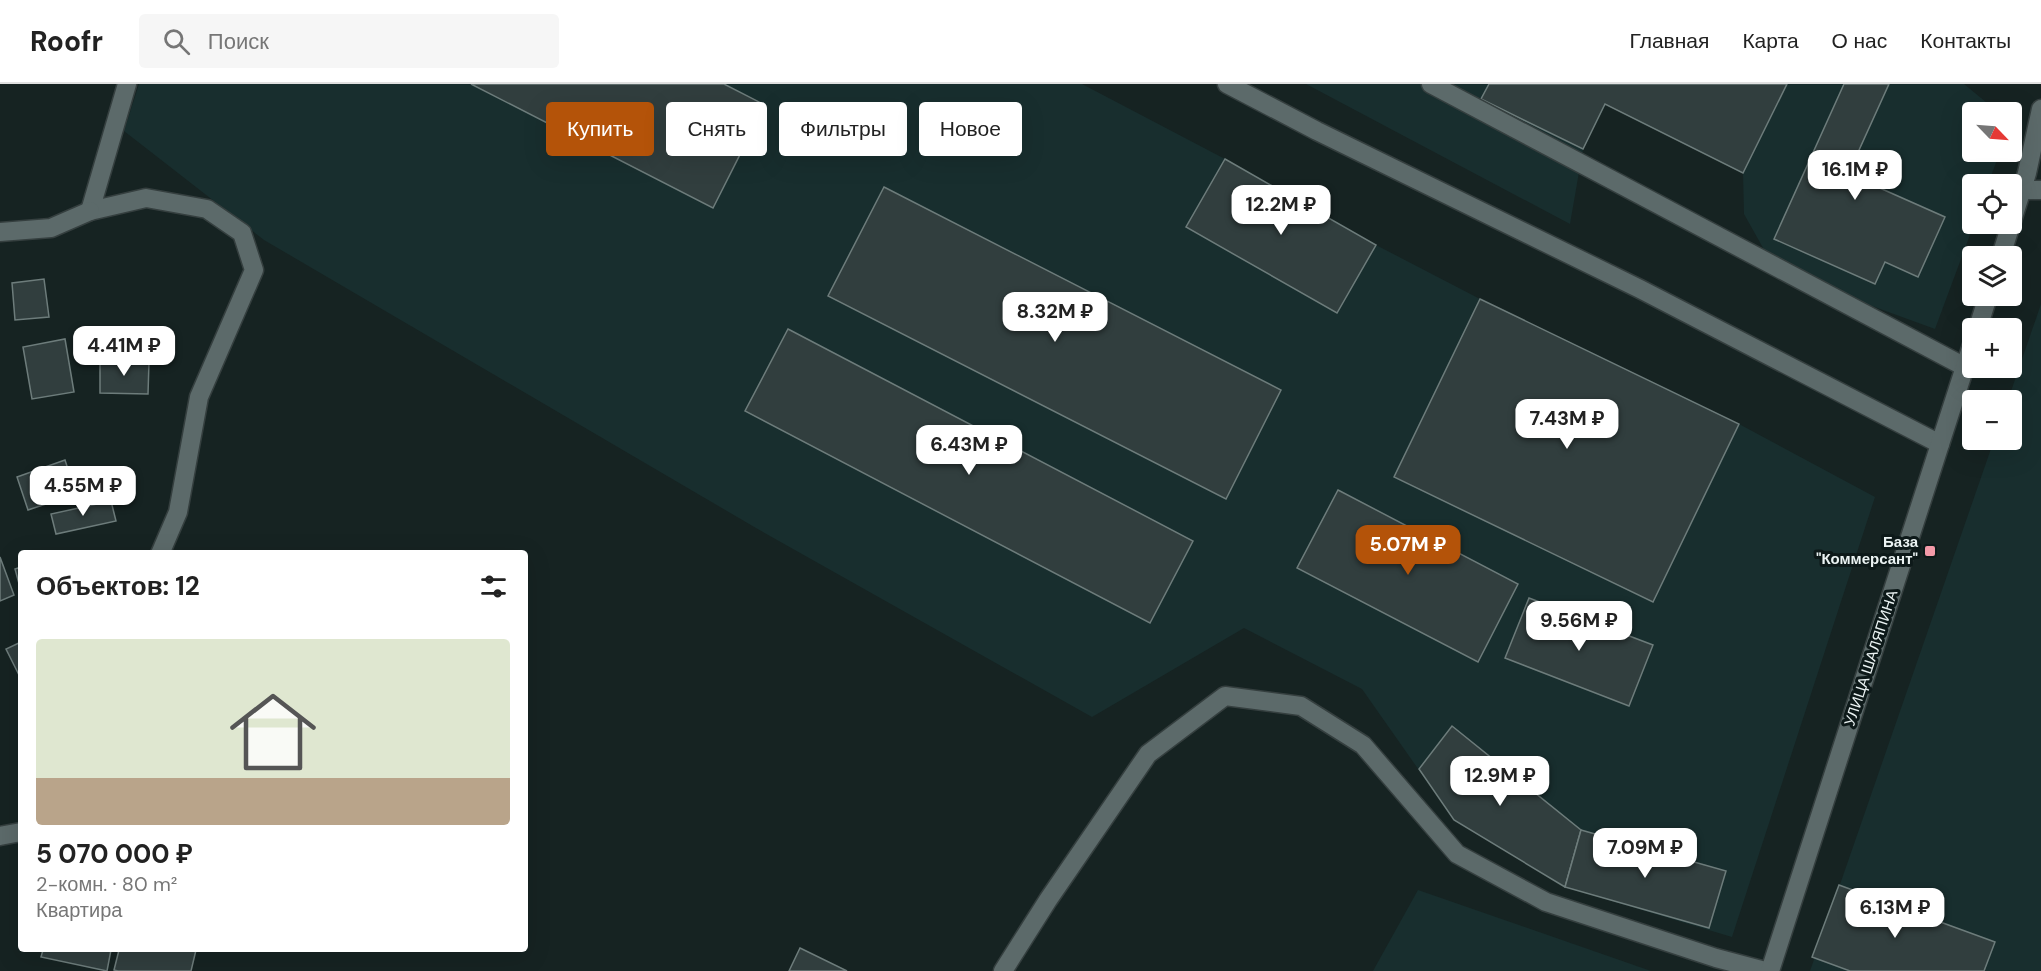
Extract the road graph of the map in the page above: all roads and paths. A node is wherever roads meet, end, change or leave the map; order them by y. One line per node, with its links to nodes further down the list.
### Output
1 (127, 84): 7 (street)
2 (1227, 84): 12 (street)
3 (1431, 84): 10 (street)
4 (2041, 109): 5 (street)
5 (2023, 190): 6 (street); 9 (street)
6 (2041, 190)
7 (90, 211): 8 (street); 13 (street)
8 (0, 231)
9 (2004, 246)
10 (1962, 365)
11 (1962, 376): 12 (street, УЛИЦА ШАЛЯПИНА)
12 (1940, 444): 18 (street, УЛИЦА ШАЛЯПИНА)
13 (162, 550)
14 (18, 833): 15 (street)
15 (0, 836)
16 (1003, 971): 17 (street)
17 (1766, 971)
18 (1770, 971)

